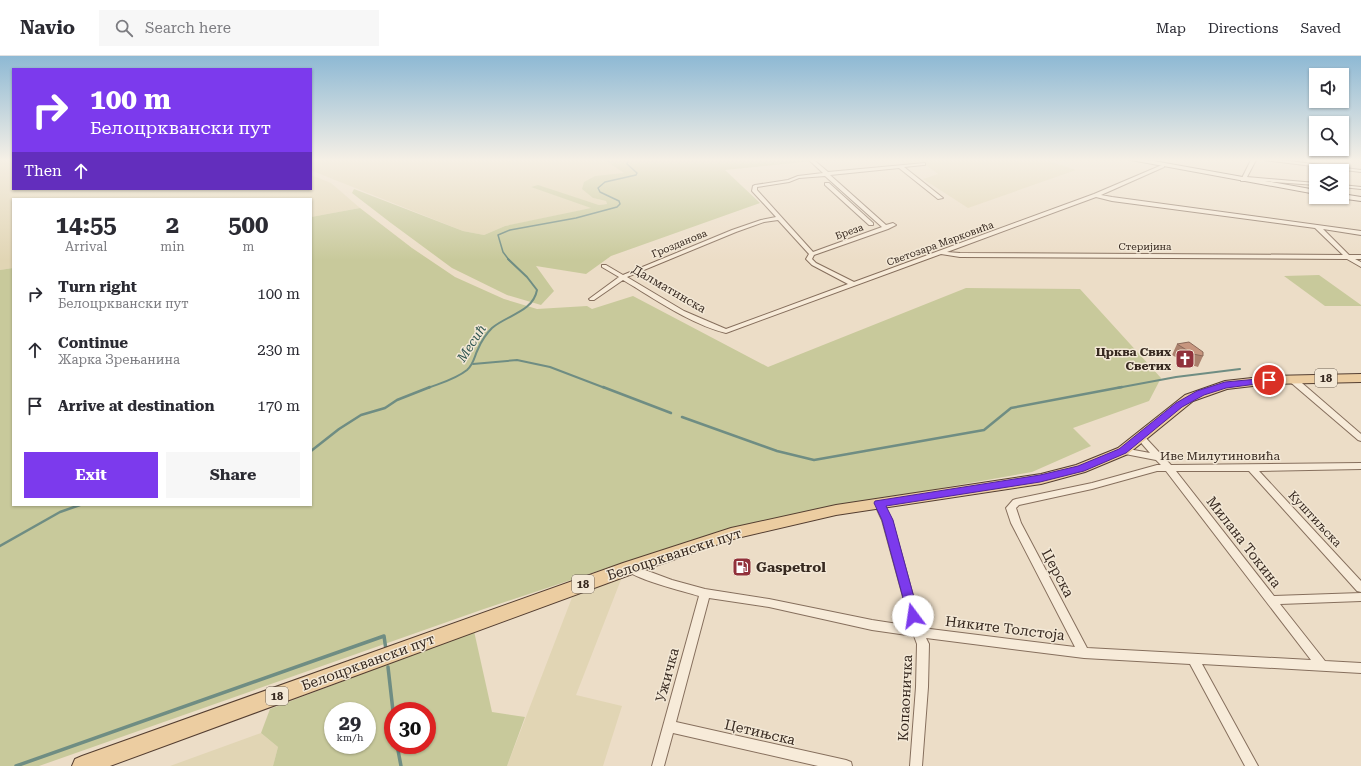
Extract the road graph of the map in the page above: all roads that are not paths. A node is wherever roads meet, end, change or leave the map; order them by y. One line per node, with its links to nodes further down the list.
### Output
1 (757, 193): 12 (street)
2 (837, 193): 11 (street)
3 (847, 193): 10 (street)
4 (934, 193): 8 (street)
5 (1100, 193): 6 (street, Светозара Марковића)
6 (1096, 195): 15 (street); 18 (street, Светозара Марковића)
7 (1349, 197): 9 (street)
8 (940, 198)
9 (1361, 200)
10 (865, 209): 11 (street); 16 (street)
11 (856, 210): 13 (street)
12 (779, 218): 19 (street); 24 (street, Грозданова)
13 (871, 224)
14 (893, 225): 16 (street, Бреза)
15 (1317, 227): 17 (street); 20 (street)
16 (886, 228): 19 (street, Бреза)
17 (1361, 233)
18 (943, 252): 20 (street, Стеријина); 25 (street, Светозара Марковића)
19 (812, 254): 25 (street)
20 (1348, 257): 21 (street, Стеријина); 22 (street)
21 (1361, 257)
22 (1361, 265)
23 (604, 266): 24 (street, Далматинска)
24 (626, 277): 26 (street, Грозданова); 27 (street, Далматинска)
25 (853, 284): 27 (street, Светозара Марковића)
26 (592, 299)
27 (723, 331)
28 (1361, 378): 29 (main road, 18)
29 (1292, 379): 30 (main road, 18); 31 (street)
30 (1140, 437): 32 (main road, Белоцрквански пут / 18); 33 (street, Милана Токина)
31 (1361, 438)
32 (1123, 451): 33 (street); 37 (main road, Белоцрквански пут / 18)
33 (1158, 457): 35 (street, Милана Токина)
34 (1361, 466): 36 (street, Иве Милутиновића)
35 (1168, 467): 36 (street, Иве Милутиновића); 38 (street, Иве Милутиновића); 43 (street, Милана Токина)
36 (1251, 468): 40 (street, Куштиљска)
37 (879, 503): 39 (main road, Белоцрквански пут / 18); 44 (street, Копаоничка)
38 (1013, 504): 45 (street, Церска)
39 (628, 568): 41 (street, Никите Толстоја); 50 (main road, Белоцрквански пут / 18)
40 (1361, 588)
41 (705, 593): 44 (street, Никите Толстоја); 49 (street, Ужичка)
42 (1361, 597): 43 (street)
43 (1272, 600): 47 (street, Милана Токина)
44 (918, 632): 45 (street, Никите Толстоја); 53 (street, Копаоничка)
45 (1084, 653): 46 (street, Никите Толстоја)
46 (1193, 659): 47 (street, Никите Толстоја); 54 (street)
47 (1322, 666): 48 (street, Никите Толстоја)
48 (1361, 668)
49 (668, 726): 51 (street, Ужичка); 52 (street, Цетињска)
50 (82, 766)
51 (658, 766)
52 (846, 766)
53 (916, 766)
54 (1252, 766)

